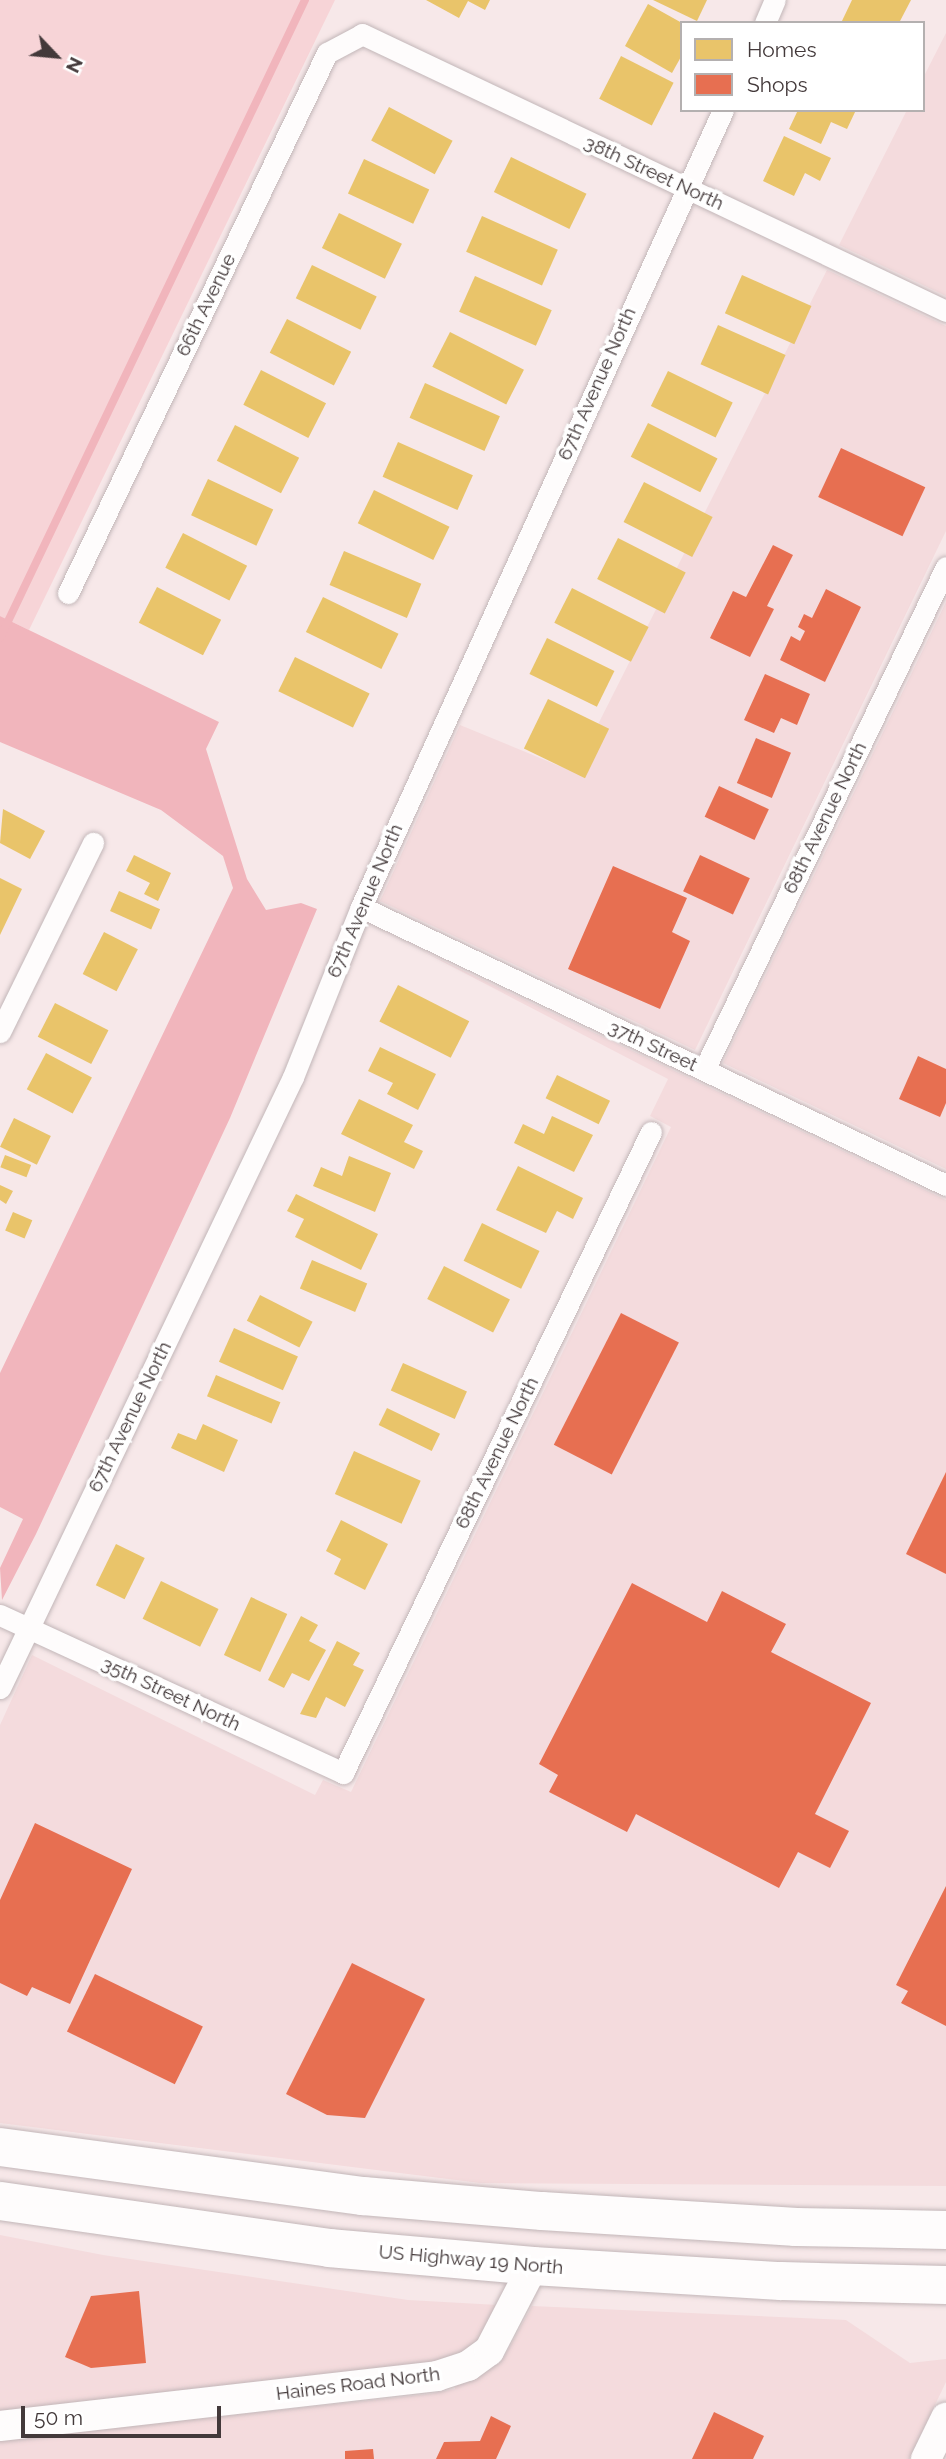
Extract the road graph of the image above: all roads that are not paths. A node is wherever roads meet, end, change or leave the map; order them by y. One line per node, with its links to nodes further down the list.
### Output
1 (775, 0): 2 (street)
2 (766, 21)
3 (362, 34): 5 (street, 38th Street North); 8 (street, 66th Avenue)
4 (722, 112): 5 (street, 67th Avenue North)
5 (686, 188): 6 (street, 38th Street North); 10 (street, 67th Avenue North)
6 (946, 311)
7 (946, 567): 12 (street, 68th Avenue North)
8 (68, 593)
9 (93, 843): 11 (street)
10 (361, 907): 12 (street, 37th Street); 16 (street, 67th Avenue North)
11 (0, 1032)
12 (704, 1070): 14 (street, 37th Street)
13 (651, 1132): 18 (street, 68th Avenue North)
14 (946, 1185)
15 (0, 1615): 16 (street, 35th Street North)
16 (28, 1628): 17 (street, 67th Avenue North); 18 (street, 35th Street North)
17 (0, 1688)
18 (343, 1773)
19 (0, 2147): 21 (highway)
20 (0, 2202): 22 (highway, US Highway 19 North)
21 (946, 2230)
22 (533, 2266): 23 (highway, US Highway 19 North); 25 (street, Haines Road North)
23 (946, 2285)
24 (946, 2418): 26 (street)
25 (0, 2426)
26 (926, 2459)

